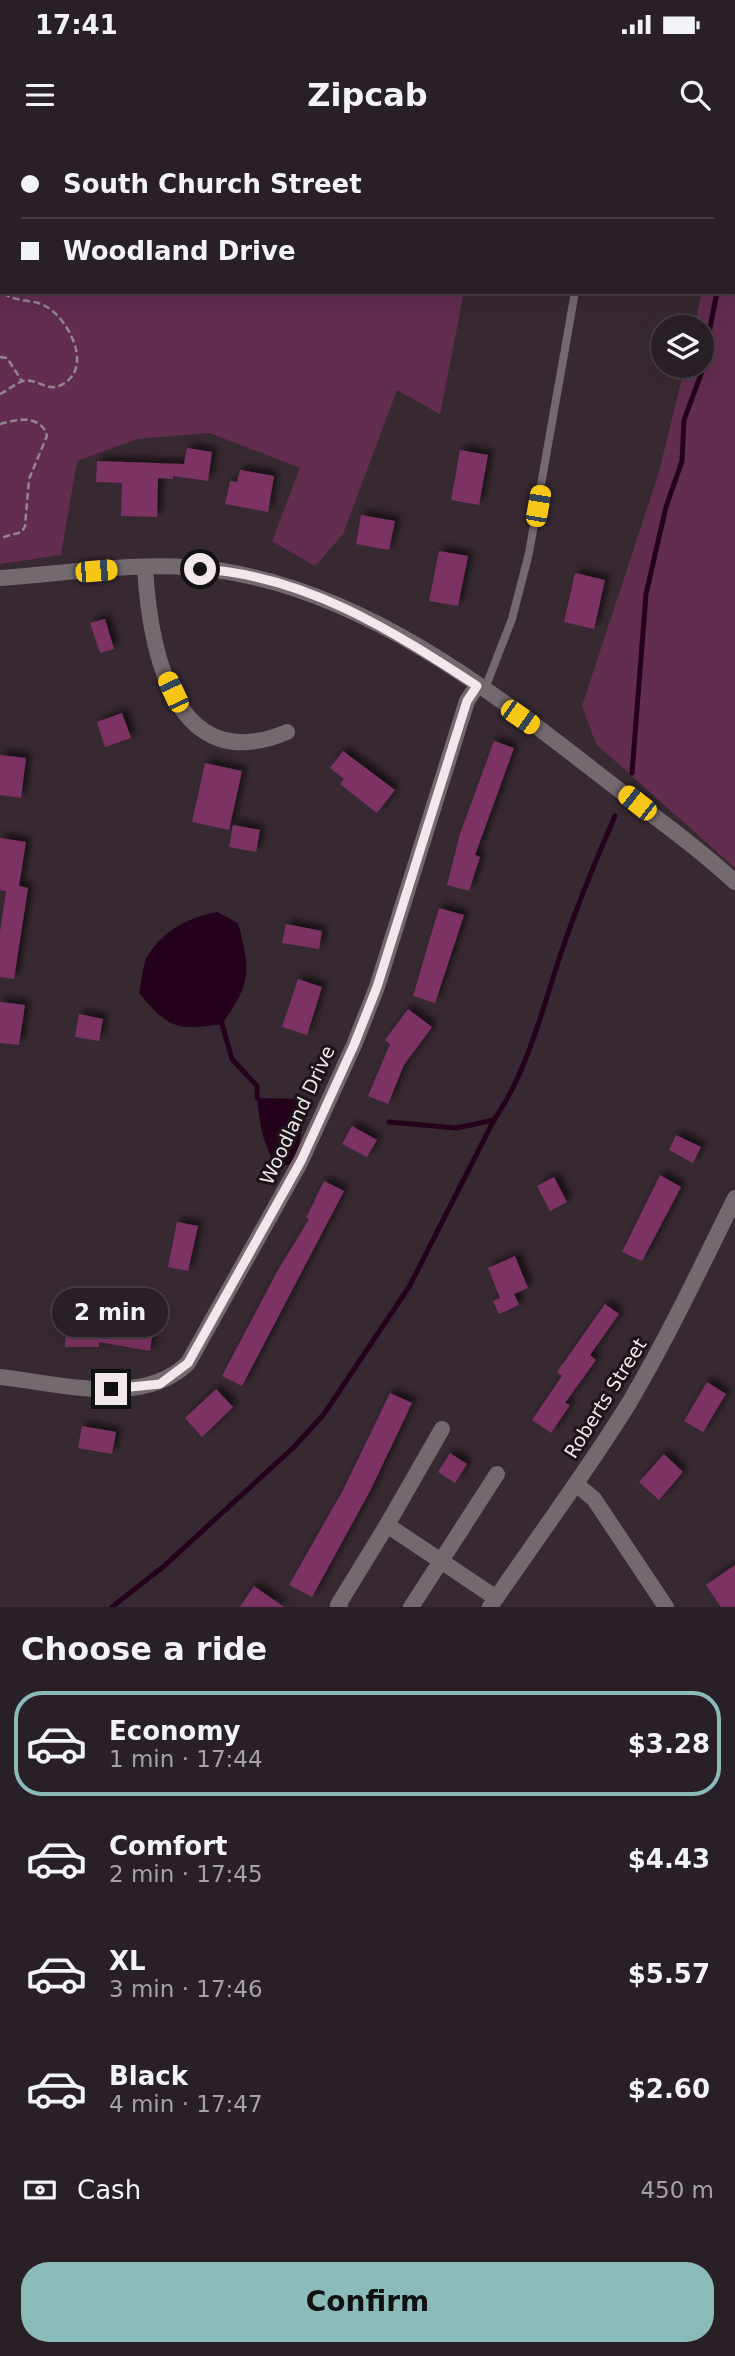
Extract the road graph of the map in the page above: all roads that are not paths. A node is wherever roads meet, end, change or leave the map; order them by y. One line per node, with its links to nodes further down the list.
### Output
1 (575, 294): 4 (lane)
2 (145, 568): 3 (street); 4 (street); 5 (street)
3 (0, 578)
4 (480, 689): 6 (street); 8 (street, Woodland Drive)
5 (287, 732)
6 (735, 881)
7 (735, 1198): 11 (street, Roberts Street)
8 (0, 1377)
9 (442, 1429): 12 (street)
10 (497, 1474): 13 (street)
11 (576, 1484): 14 (street, Roberts Street); 17 (street)
12 (387, 1525): 13 (street); 15 (street)
13 (441, 1561): 14 (street); 16 (street)
14 (493, 1603)
15 (340, 1607)
16 (411, 1607)
17 (666, 1607)

